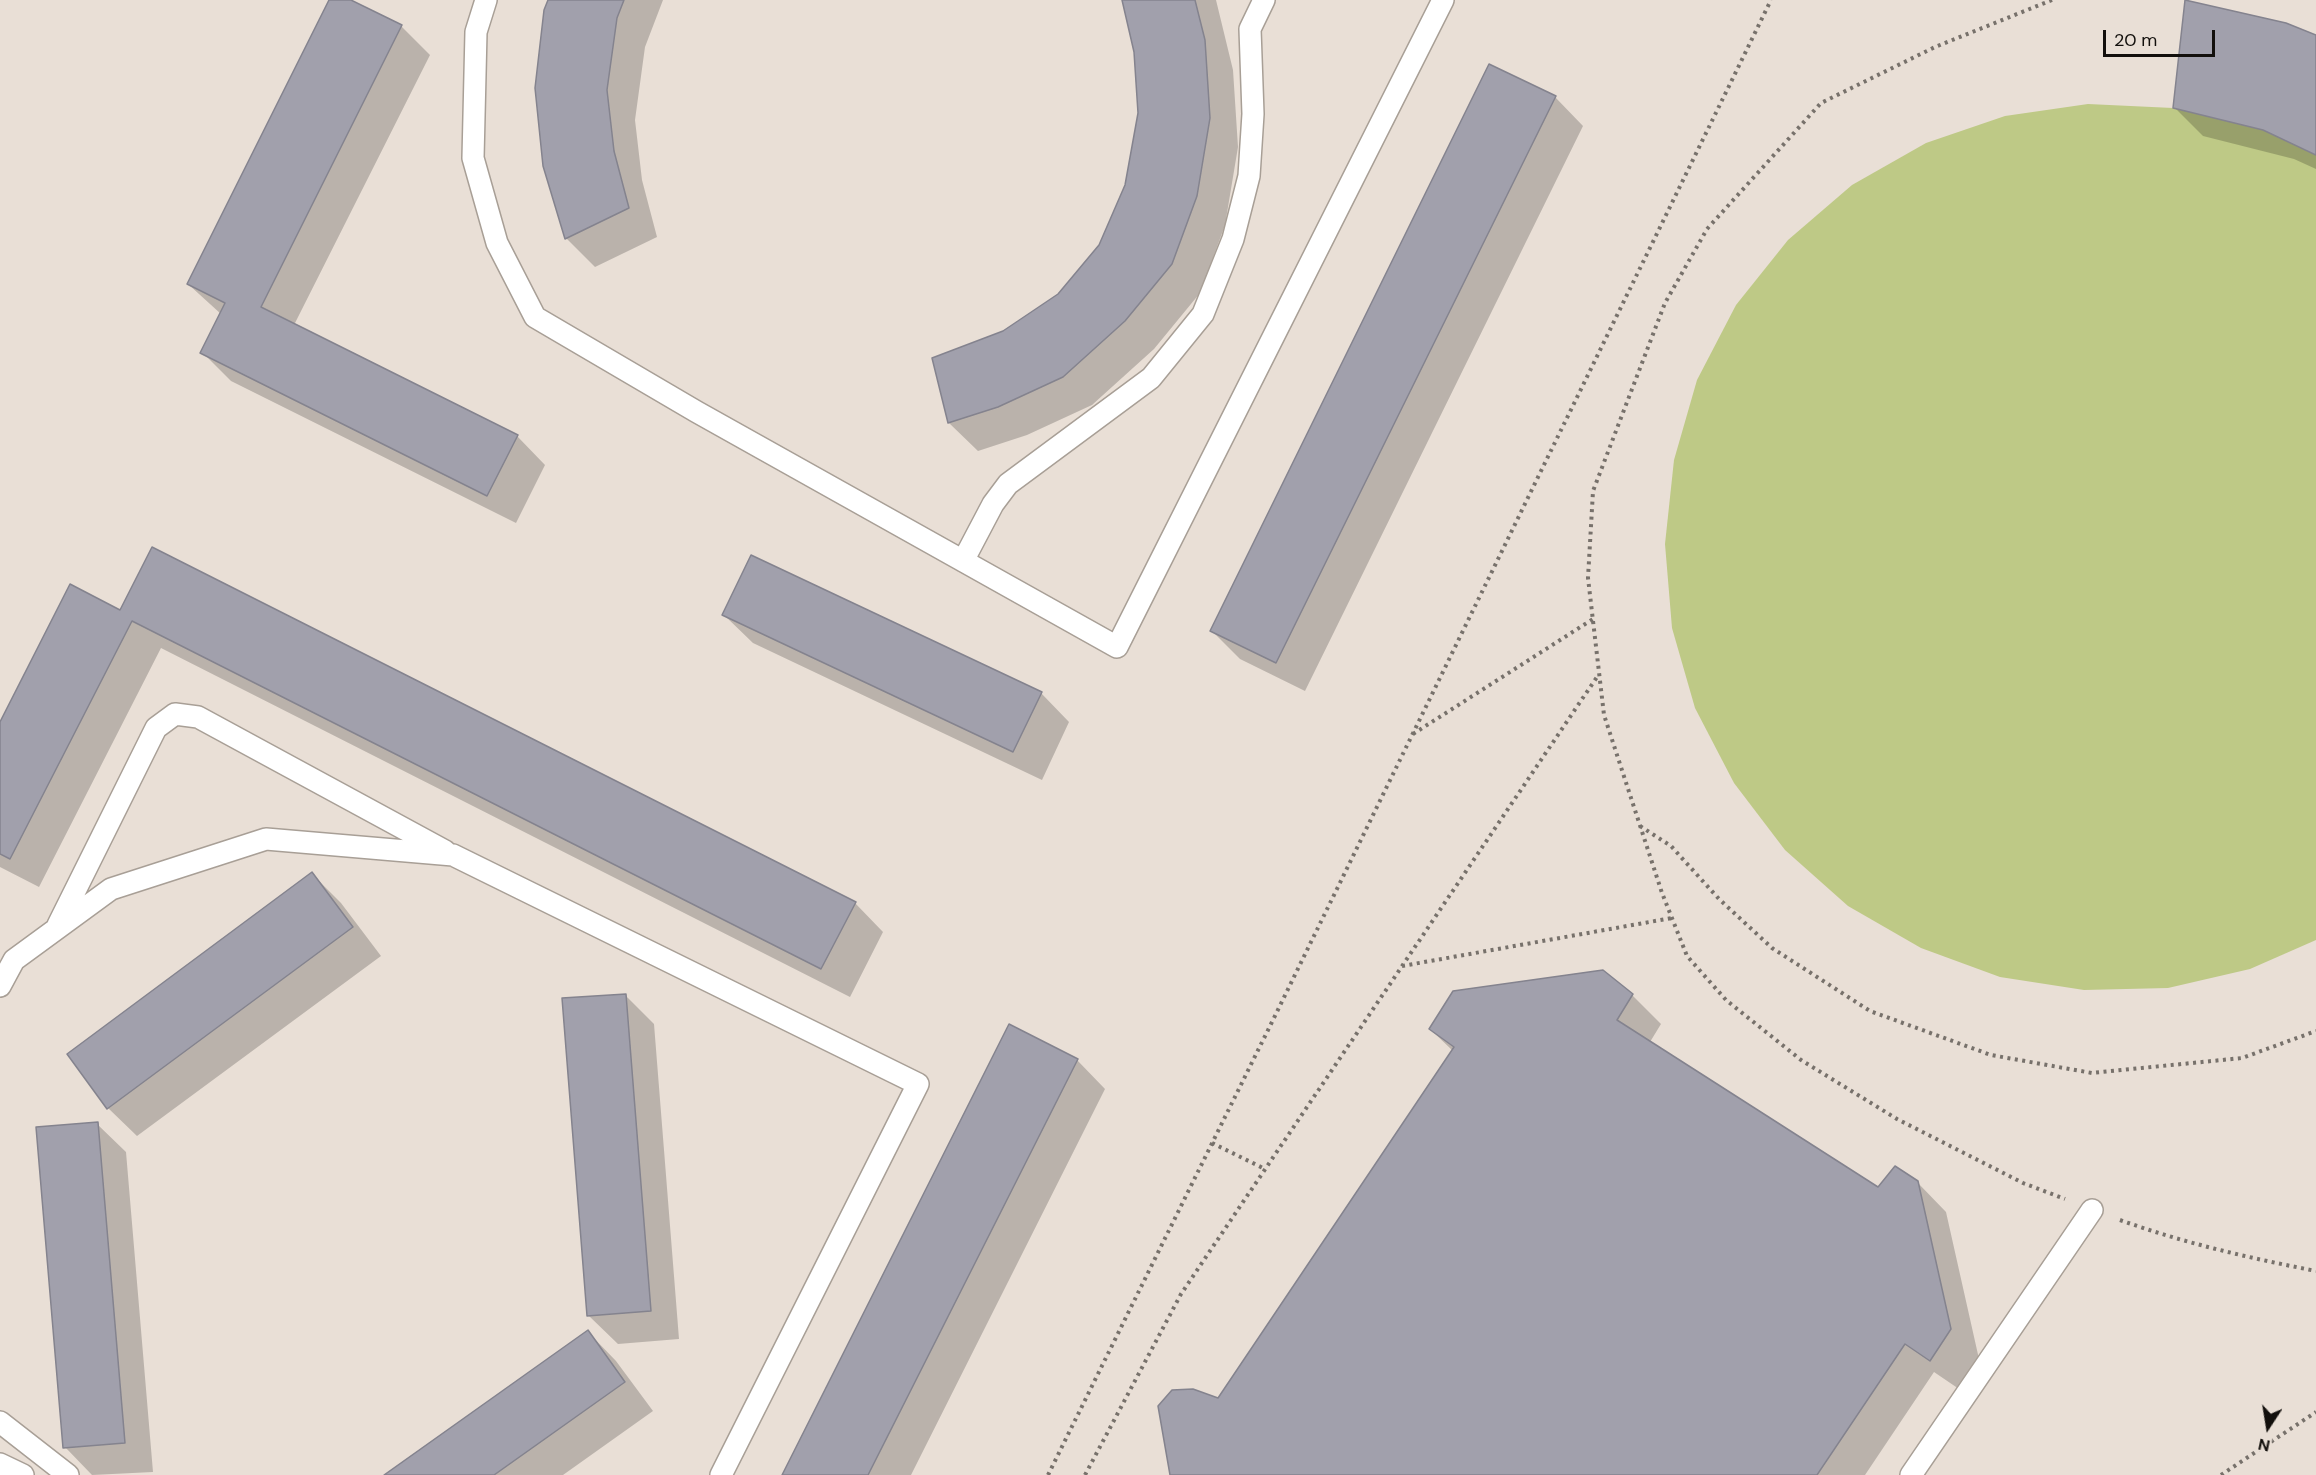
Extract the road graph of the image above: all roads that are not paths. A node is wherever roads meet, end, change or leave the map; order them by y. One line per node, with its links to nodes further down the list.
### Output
1 (486, 0): 4 (lane)
2 (1264, 0): 4 (lane)
3 (1443, 0): 4 (lane)
4 (963, 561)
5 (453, 855): 6 (lane); 6 (lane); 13 (lane)
6 (56, 929): 7 (lane)
7 (0, 986)
8 (2092, 1210): 14 (lane)
9 (0, 1422): 12 (lane)
10 (0, 1464): 11 (lane)
11 (23, 1475)
12 (68, 1475)
13 (721, 1475)
14 (1911, 1475)

